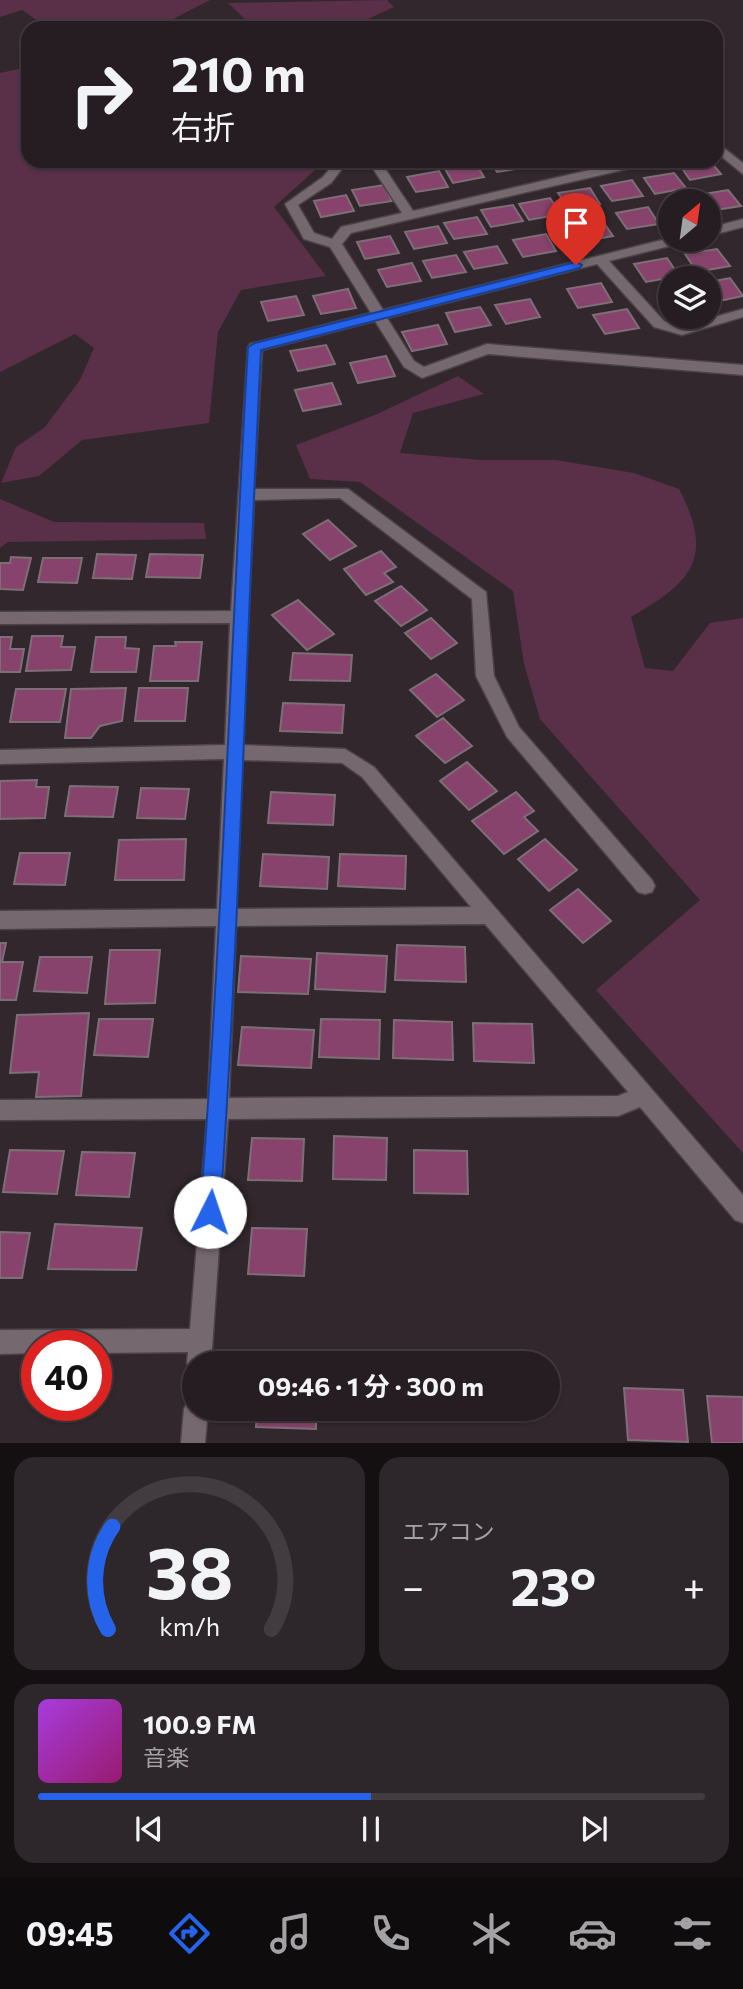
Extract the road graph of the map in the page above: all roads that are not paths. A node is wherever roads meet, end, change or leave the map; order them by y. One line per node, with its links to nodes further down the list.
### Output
1 (723, 152): 5 (street)
2 (336, 168): 9 (street)
3 (379, 168): 6 (street)
4 (614, 168): 6 (street)
5 (743, 170)
6 (410, 216): 9 (street)
7 (743, 223): 8 (street)
8 (721, 229)
9 (335, 244): 13 (street)
10 (658, 245): 11 (street)
11 (600, 259): 12 (street); 13 (street)
12 (743, 313)
13 (379, 316): 14 (street); 15 (street)
14 (743, 370)
15 (246, 495): 16 (street); 20 (street)
16 (239, 617): 17 (street); 18 (street)
17 (0, 618)
18 (233, 752): 19 (street); 21 (street); 23 (street)
19 (0, 757)
20 (645, 886)
21 (489, 915): 23 (street); 24 (street)
22 (0, 920): 23 (street)
23 (226, 920): 26 (street)
24 (644, 1096): 26 (street); 27 (street)
25 (0, 1110): 26 (street)
26 (218, 1110): 28 (street)
27 (743, 1212)
28 (201, 1340): 29 (street); 30 (street)
29 (0, 1342)
30 (200, 1351)
31 (195, 1421): 32 (street)
32 (193, 1443)

